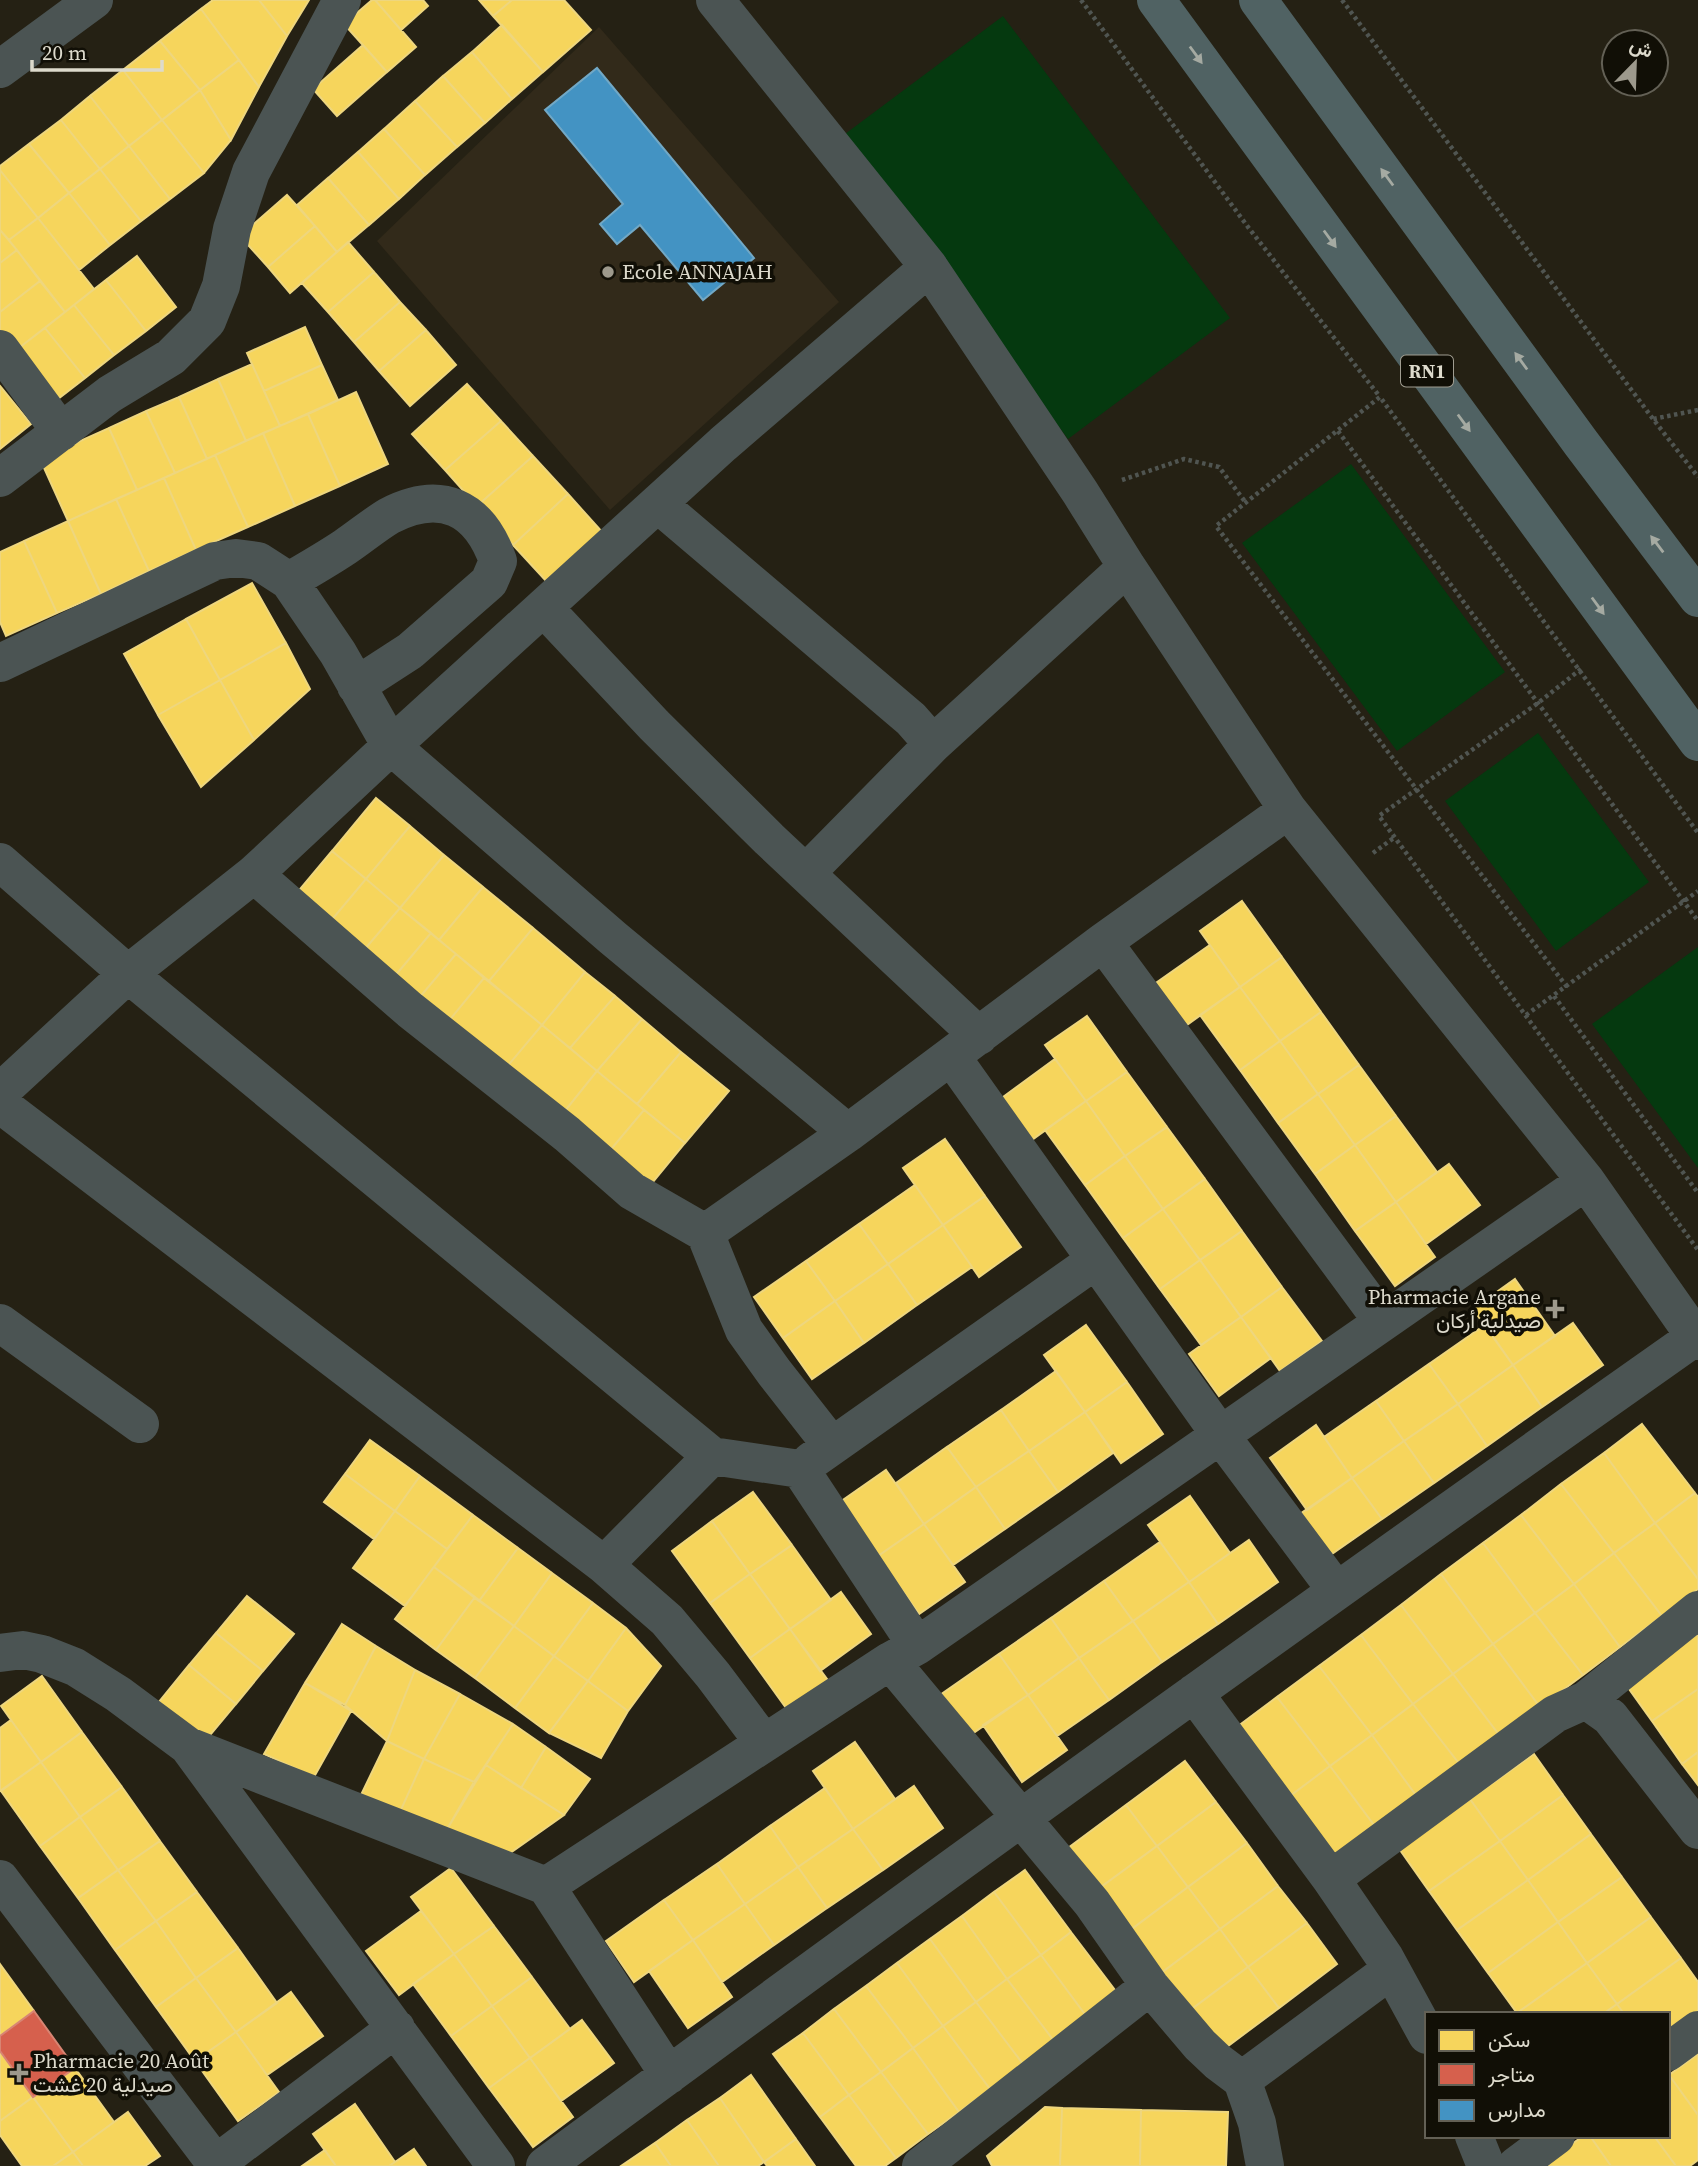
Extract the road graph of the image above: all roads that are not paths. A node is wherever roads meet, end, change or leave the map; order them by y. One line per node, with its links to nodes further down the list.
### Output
1 (94, 0): 6 (street)
2 (342, 0): 9 (street)
3 (715, 0): 7 (street)
4 (1156, 0): 18 (highway, RN1, one-way to 18)
5 (1258, 0): 14 (highway, one-way to 5)
6 (0, 69)
7 (929, 267): 11 (street); 12 (street)
8 (0, 349): 9 (street)
9 (61, 432): 10 (street)
10 (0, 478)
11 (658, 504): 15 (street); 19 (street)
12 (1127, 567): 19 (street); 21 (street)
13 (289, 581): 16 (street); 17 (street); 17 (street)
14 (1698, 598)
15 (544, 608): 20 (street); 23 (street)
16 (0, 663)
17 (356, 686): 20 (street)
18 (1698, 742)
19 (933, 744): 23 (street)
20 (391, 746): 24 (street); 30 (street)
21 (1288, 810): 25 (street); 31 (street)
22 (0, 862): 26 (street)
23 (806, 873): 27 (street)
24 (254, 874): 26 (street); 32 (street)
25 (1102, 942): 27 (street); 34 (street)
26 (128, 974): 28 (street); 40 (street)
27 (965, 1046): 30 (street); 33 (street)
28 (0, 1093)
29 (0, 1104): 42 (street)
30 (848, 1133): 32 (street)
31 (1586, 1181): 34 (street); 36 (street)
32 (705, 1233): 39 (street)
33 (1096, 1260): 38 (street); 39 (street)
34 (1382, 1322): 38 (street)
35 (0, 1323): 37 (street)
36 (1697, 1339): 43 (street)
37 (140, 1423)
38 (1221, 1436): 43 (street); 46 (street)
39 (832, 1446): 41 (street)
40 (712, 1456): 41 (street); 42 (street)
41 (800, 1469): 46 (street)
42 (604, 1565): 49 (street)
43 (1336, 1590): 47 (street)
44 (1698, 1610): 48 (street)
45 (0, 1653): 50 (street)
46 (904, 1654): 49 (street); 51 (street)
47 (1194, 1693): 51 (street); 53 (street)
48 (1586, 1700): 52 (street); 53 (street)
49 (764, 1743): 55 (street)
50 (188, 1746): 55 (street); 58 (street)
51 (1019, 1818): 57 (street); 62 (street)
52 (1698, 1830)
53 (1331, 1879): 56 (street)
54 (0, 1880): 66 (street)
55 (546, 1886): 62 (street)
56 (1391, 1970): 60 (street); 63 (street)
57 (1150, 1986): 63 (street); 69 (street)
58 (396, 2028): 66 (street); 67 (street)
59 (1698, 2030): 61 (street)
60 (1425, 2031)
61 (1670, 2051)
62 (669, 2075): 68 (street)
63 (1242, 2080): 70 (street)
64 (1475, 2138): 71 (street)
65 (1553, 2138): 72 (street)
66 (215, 2165)
67 (496, 2166)
68 (545, 2166)
69 (921, 2166)
70 (1265, 2166)
71 (1486, 2166)
72 (1516, 2166)

